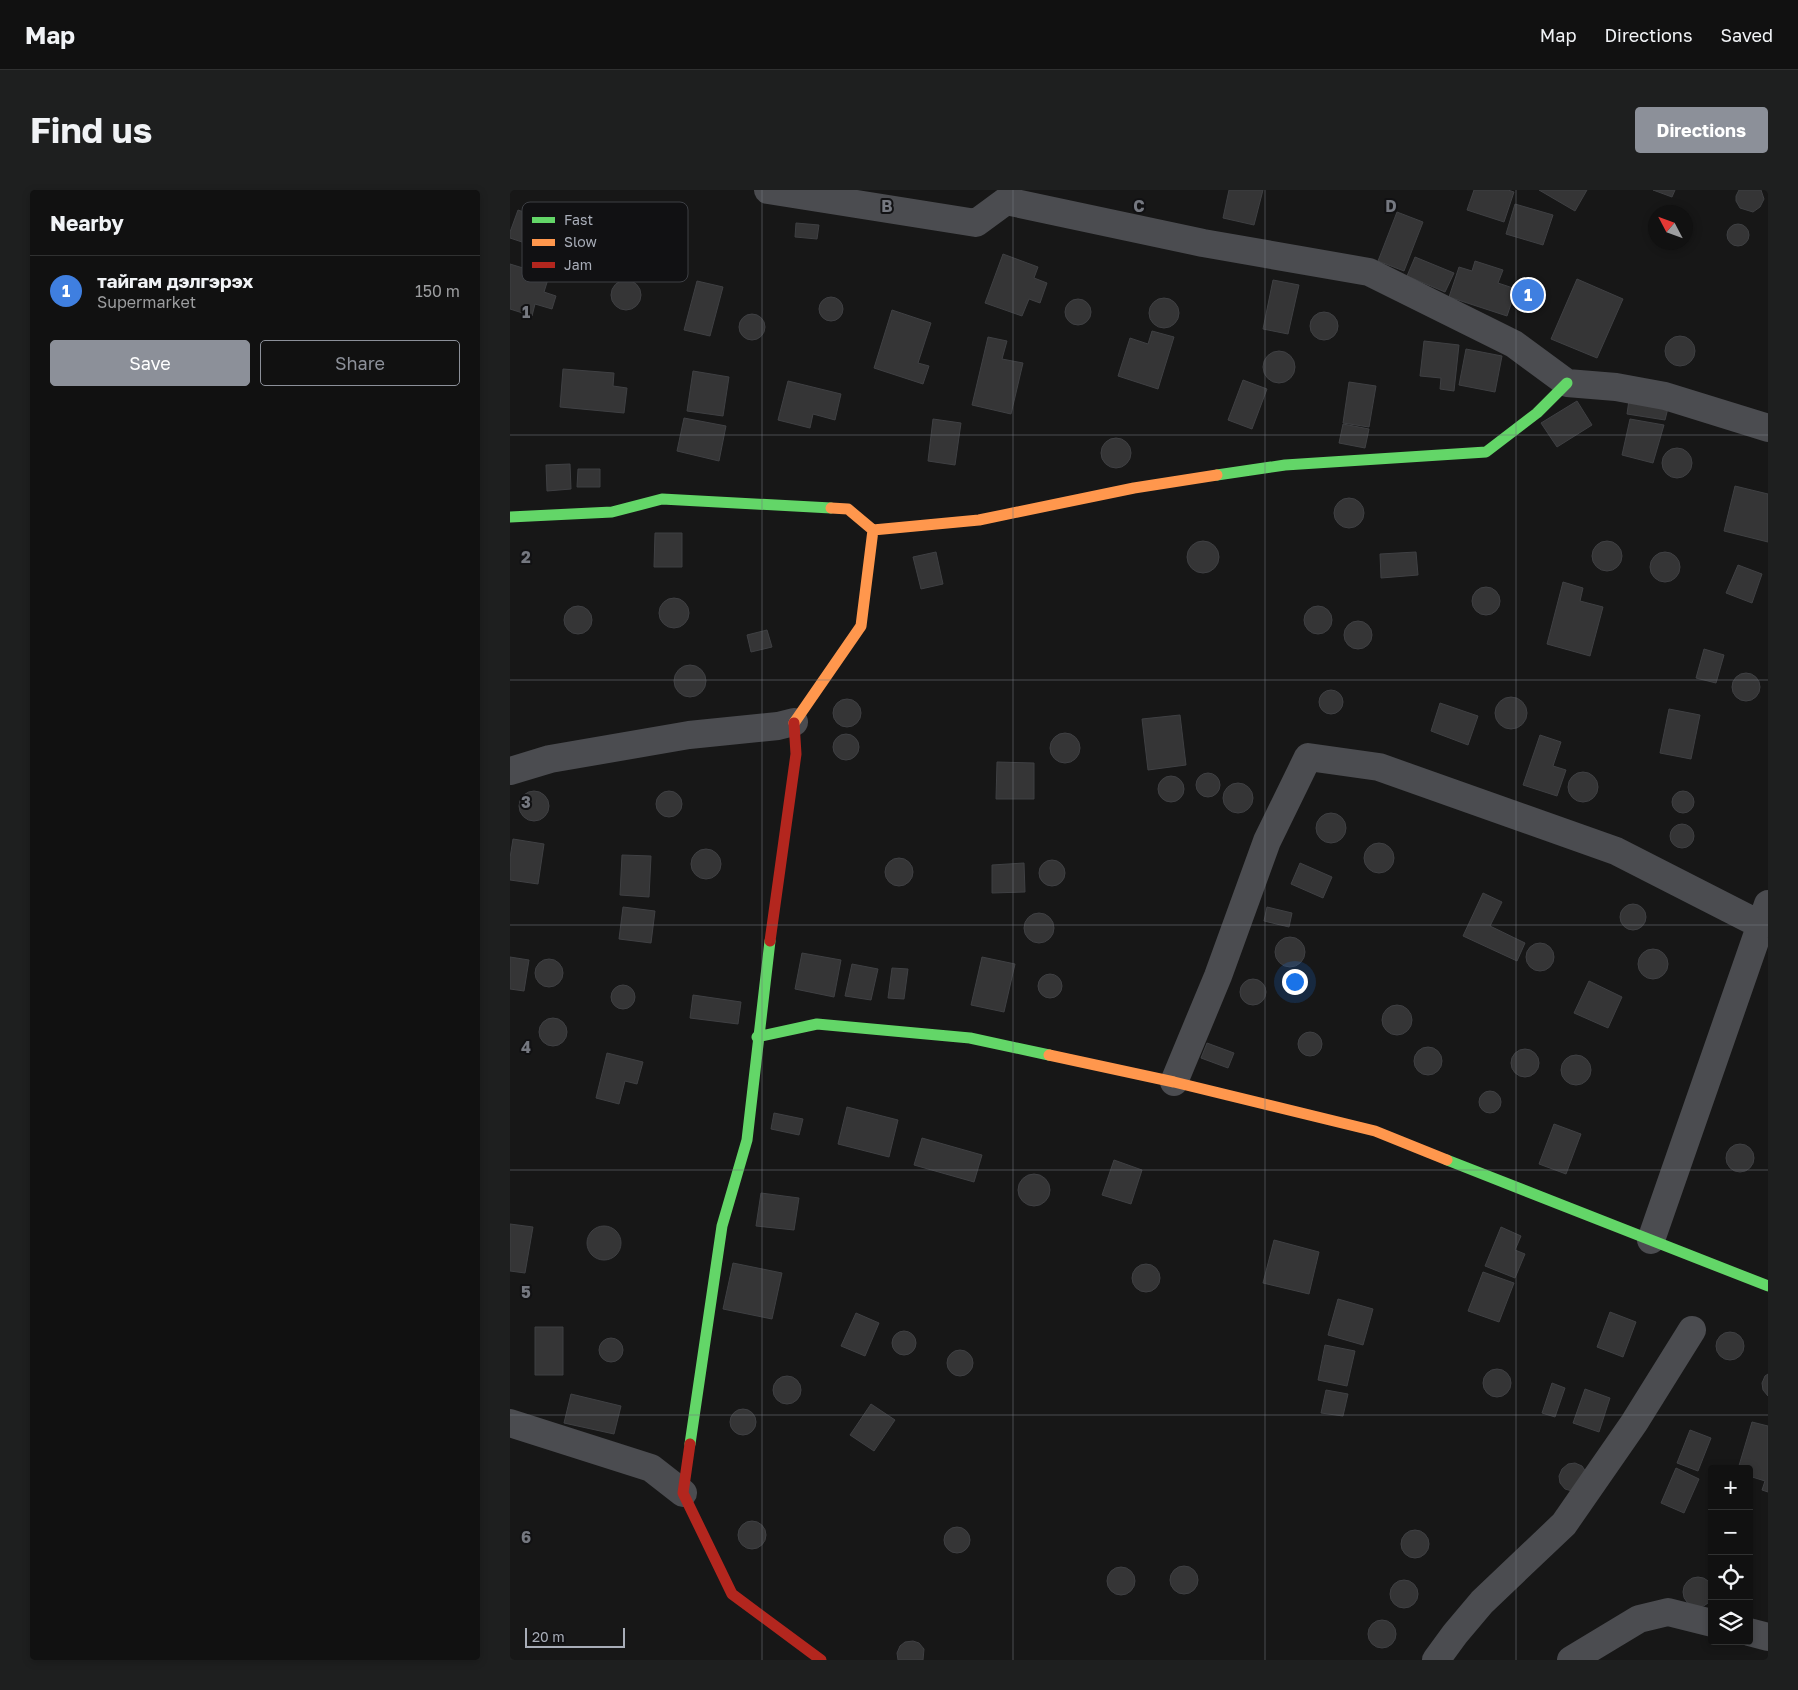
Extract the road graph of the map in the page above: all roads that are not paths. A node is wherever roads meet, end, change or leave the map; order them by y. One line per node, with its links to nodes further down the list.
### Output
1 (768, 190): 2 (street)
2 (1567, 383): 3 (street); 5 (street)
3 (1768, 428)
4 (510, 518): 5 (street)
5 (873, 530): 6 (street)
6 (794, 722): 7 (street); 9 (street)
7 (510, 771)
8 (1764, 914): 10 (street); 11 (street)
9 (758, 1037): 10 (street); 15 (street)
10 (1174, 1082): 11 (street)
11 (1651, 1240): 12 (street)
12 (1768, 1286)
13 (1692, 1330): 20 (street)
14 (510, 1423): 15 (street)
15 (682, 1493): 19 (street)
16 (1708, 1622): 21 (street)
17 (1753, 1633): 18 (street)
18 (1768, 1637)
19 (821, 1660)
20 (1436, 1660)
21 (1571, 1660)

